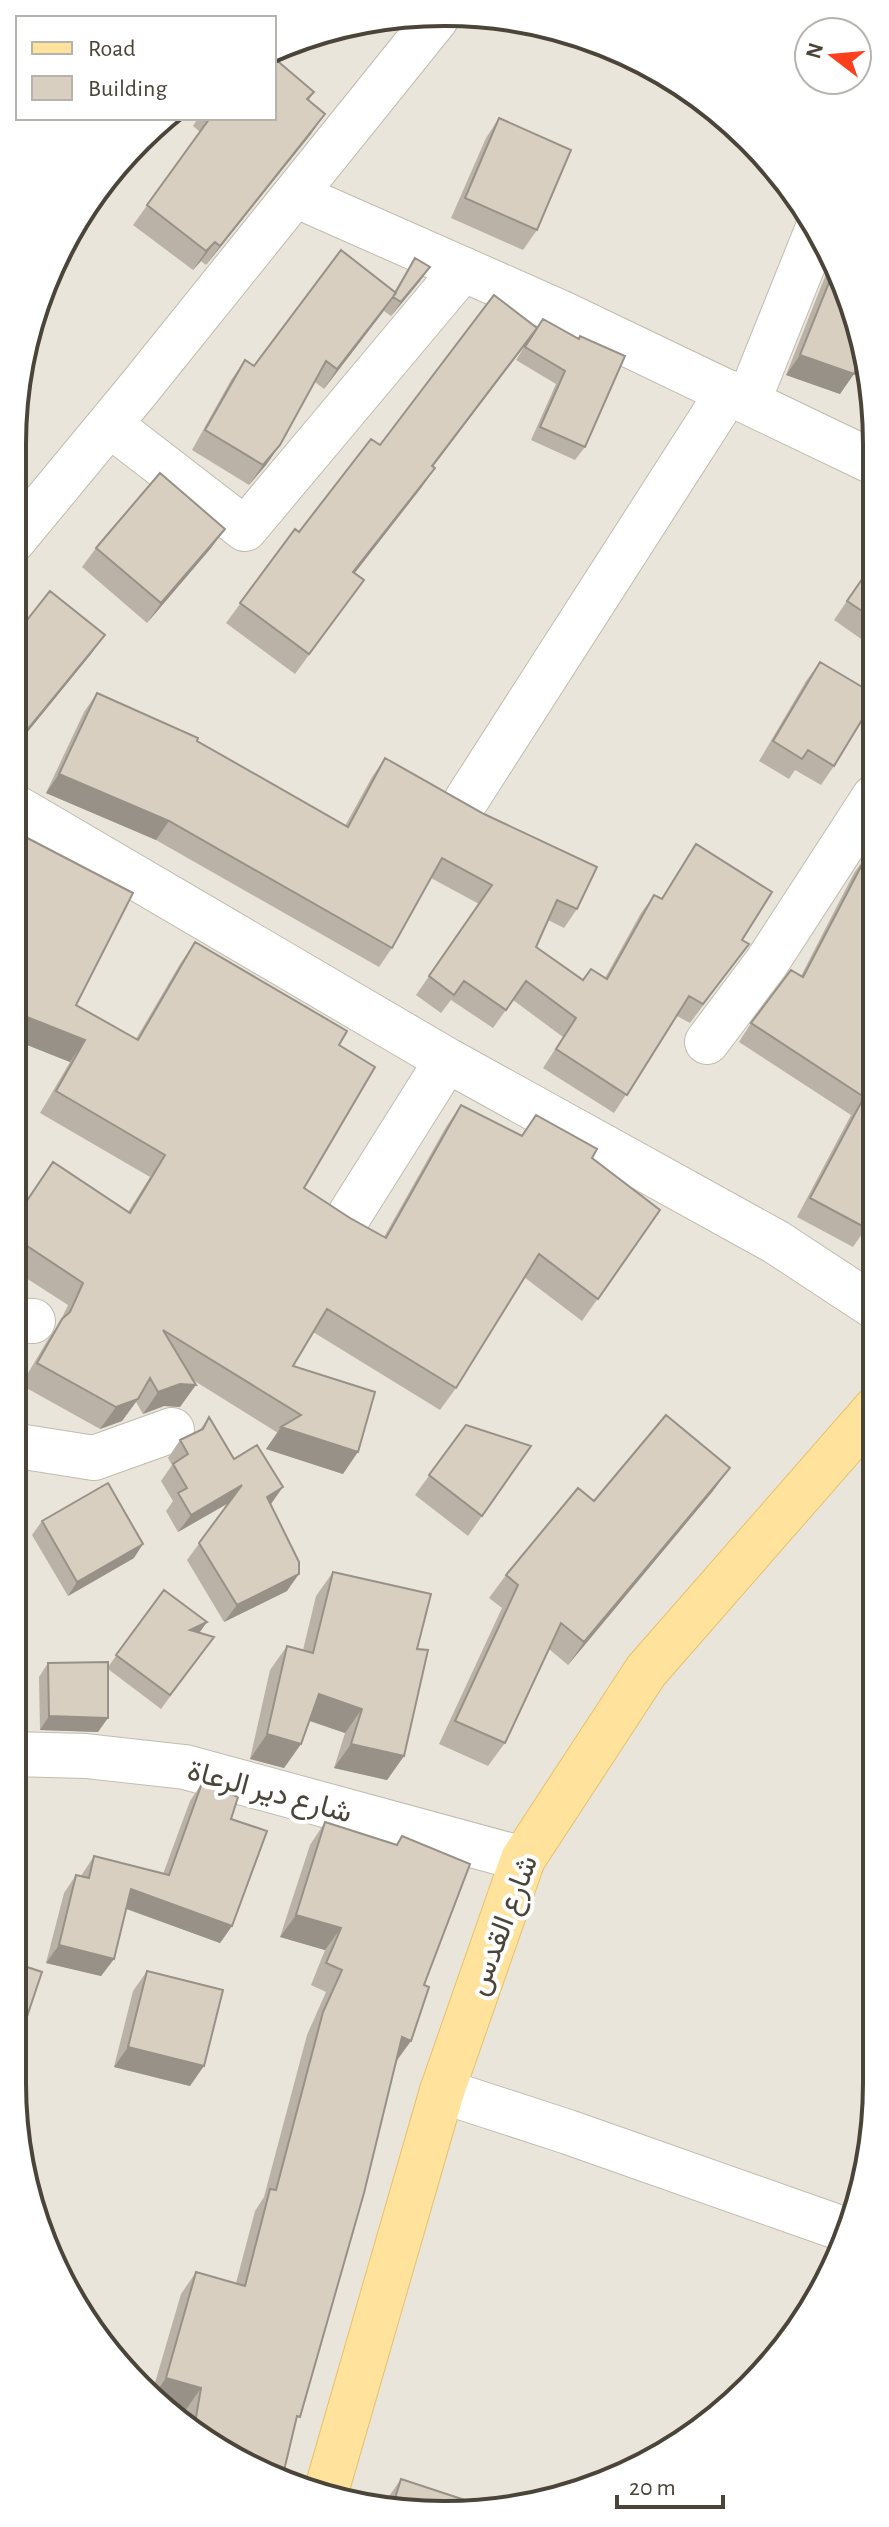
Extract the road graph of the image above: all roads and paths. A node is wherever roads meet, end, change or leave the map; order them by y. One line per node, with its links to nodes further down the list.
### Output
1 (430, 27): 2 (street)
2 (295, 195): 4 (street); 6 (street)
3 (811, 243): 5 (street)
4 (463, 269): 5 (street); 6 (street)
5 (738, 397): 7 (street); 9 (street)
6 (110, 425): 8 (street)
7 (863, 457)
8 (26, 525)
9 (467, 799)
10 (26, 813): 13 (street)
11 (863, 828): 12 (street)
12 (707, 1042)
13 (447, 1060): 14 (street); 15 (street)
14 (347, 1219)
15 (863, 1299)
16 (863, 1423): 20 (main road, شارع القدس)
17 (172, 1430): 18 (street)
18 (26, 1447)
19 (26, 1754): 20 (street, شارع دير الرعاة)
20 (523, 1859): 21 (main road, شارع القدس)
21 (442, 2091): 22 (street); 23 (main road, شارع القدس)
22 (837, 2227)
23 (328, 2485)

